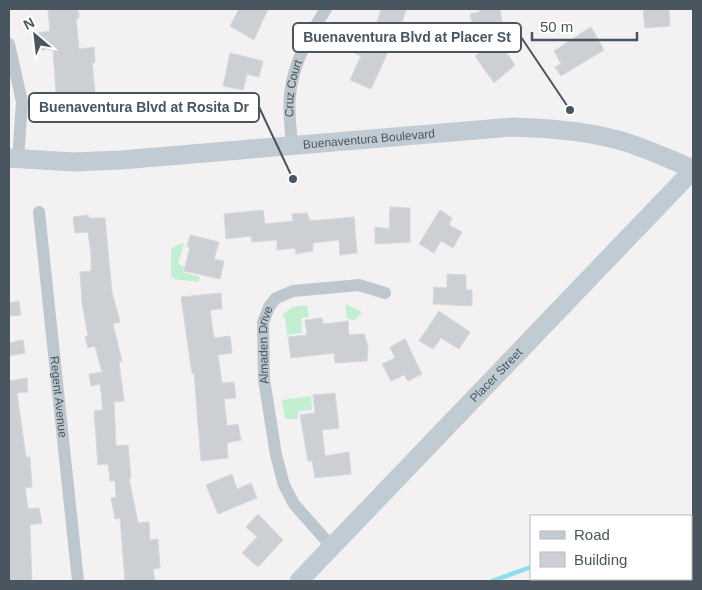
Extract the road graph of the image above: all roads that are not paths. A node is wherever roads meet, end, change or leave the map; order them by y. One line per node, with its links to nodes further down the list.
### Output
1 (326, 9): 3 (street, Cruz Court)
2 (9, 44): 4 (street)
3 (292, 146): 4 (main road, Buenaventura Boulevard); 5 (main road, Buenaventura Boulevard)
4 (13, 159)
5 (693, 170): 8 (main road, Placer Street)
6 (39, 212): 9 (street, Regent Avenue)
7 (385, 293): 8 (street, Almaden Drive)
8 (332, 547): 10 (main road, Placer Street)
9 (78, 581)
10 (298, 581)

